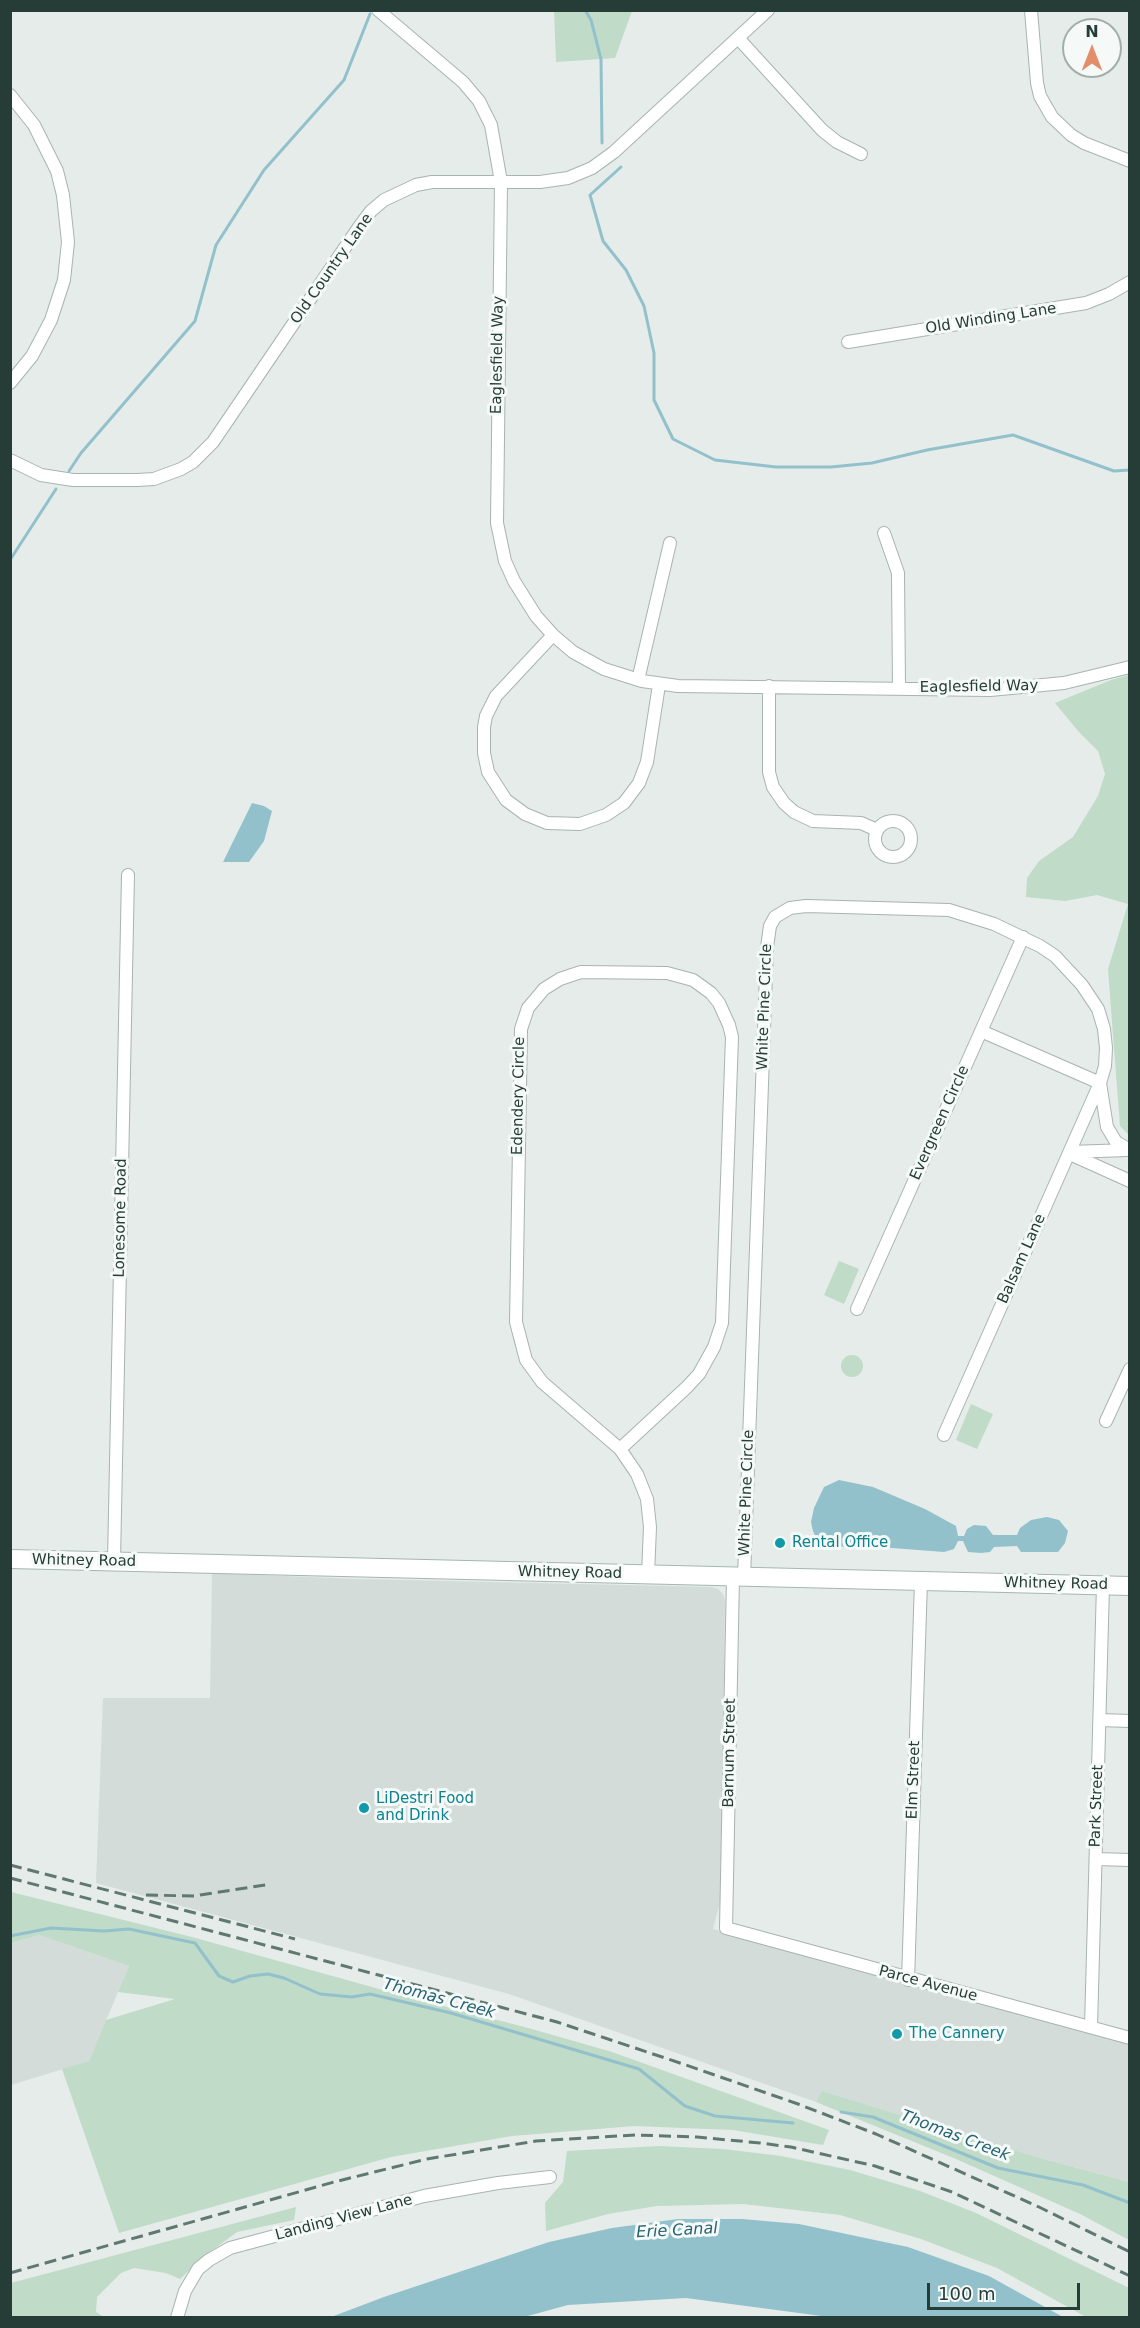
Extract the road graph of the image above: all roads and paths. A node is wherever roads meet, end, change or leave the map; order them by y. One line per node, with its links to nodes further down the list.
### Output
1 (378, 10): 8 (street, Eaglesfield Way)
2 (768, 10): 4 (street, Old Country Lane)
3 (1031, 10): 7 (street)
4 (738, 38): 6 (street); 8 (street, Old Country Lane)
5 (10, 95): 11 (street)
6 (861, 153)
7 (1130, 161)
8 (501, 182): 12 (street, Old Country Lane); 15 (street, Eaglesfield Way)
9 (1130, 282): 10 (street, Old Winding Lane)
10 (848, 342)
11 (10, 382)
12 (10, 460)
13 (884, 533): 20 (street, Eaglesfield Way)
14 (670, 543): 17 (street)
15 (553, 635): 17 (street, Eaglesfield Way); 18 (street)
16 (1130, 667): 20 (street, Eaglesfield Way)
17 (638, 680): 18 (street, Eaglesfield Way)
18 (659, 685): 19 (street, Eaglesfield Way)
19 (769, 686): 20 (street, Eaglesfield Way); 21 (street)
20 (899, 688)
21 (878, 830)
22 (128, 875): 35 (street, Lonesome Road)
23 (1023, 937): 24 (street, Evergreen Circle); 25 (street, White Pine Circle); 37 (street, White Pine Circle)
24 (981, 1031): 25 (street); 29 (street, Evergreen Circle)
25 (1100, 1083): 26 (street, White Pine Circle); 27 (street, Balsam Lane)
26 (1129, 1150): 27 (street, White Pine Circle)
27 (1070, 1153): 28 (street); 32 (street, Balsam Lane)
28 (1130, 1181)
29 (857, 1309)
30 (1130, 1369): 31 (street)
31 (1106, 1421)
32 (944, 1435)
33 (620, 1449): 33 (street, Edendery Circle); 36 (street, Edendery Circle)
34 (10, 1560): 35 (main road, Whitney Road)
35 (114, 1561): 36 (main road, Whitney Road)
36 (648, 1575): 37 (main road, Whitney Road)
37 (739, 1577): 38 (main road, Whitney Road); 45 (street, Barnum Street)
38 (921, 1581): 39 (main road, Whitney Road); 46 (street, Elm Street)
39 (1103, 1585): 40 (main road, Whitney Road); 41 (street, Park Street)
40 (1130, 1586)
41 (1100, 1720): 42 (street); 43 (street, Park Street)
42 (1130, 1721)
43 (1096, 1859): 44 (street); 47 (street, Park Street)
44 (1130, 1860)
45 (726, 1928): 46 (street, Parce Avenue)
46 (908, 1980): 47 (street, Parce Avenue)
47 (1091, 2027): 48 (street, Parce Avenue)
48 (1130, 2038)
49 (550, 2177): 50 (street, Landing View Lane)
50 (177, 2318)

